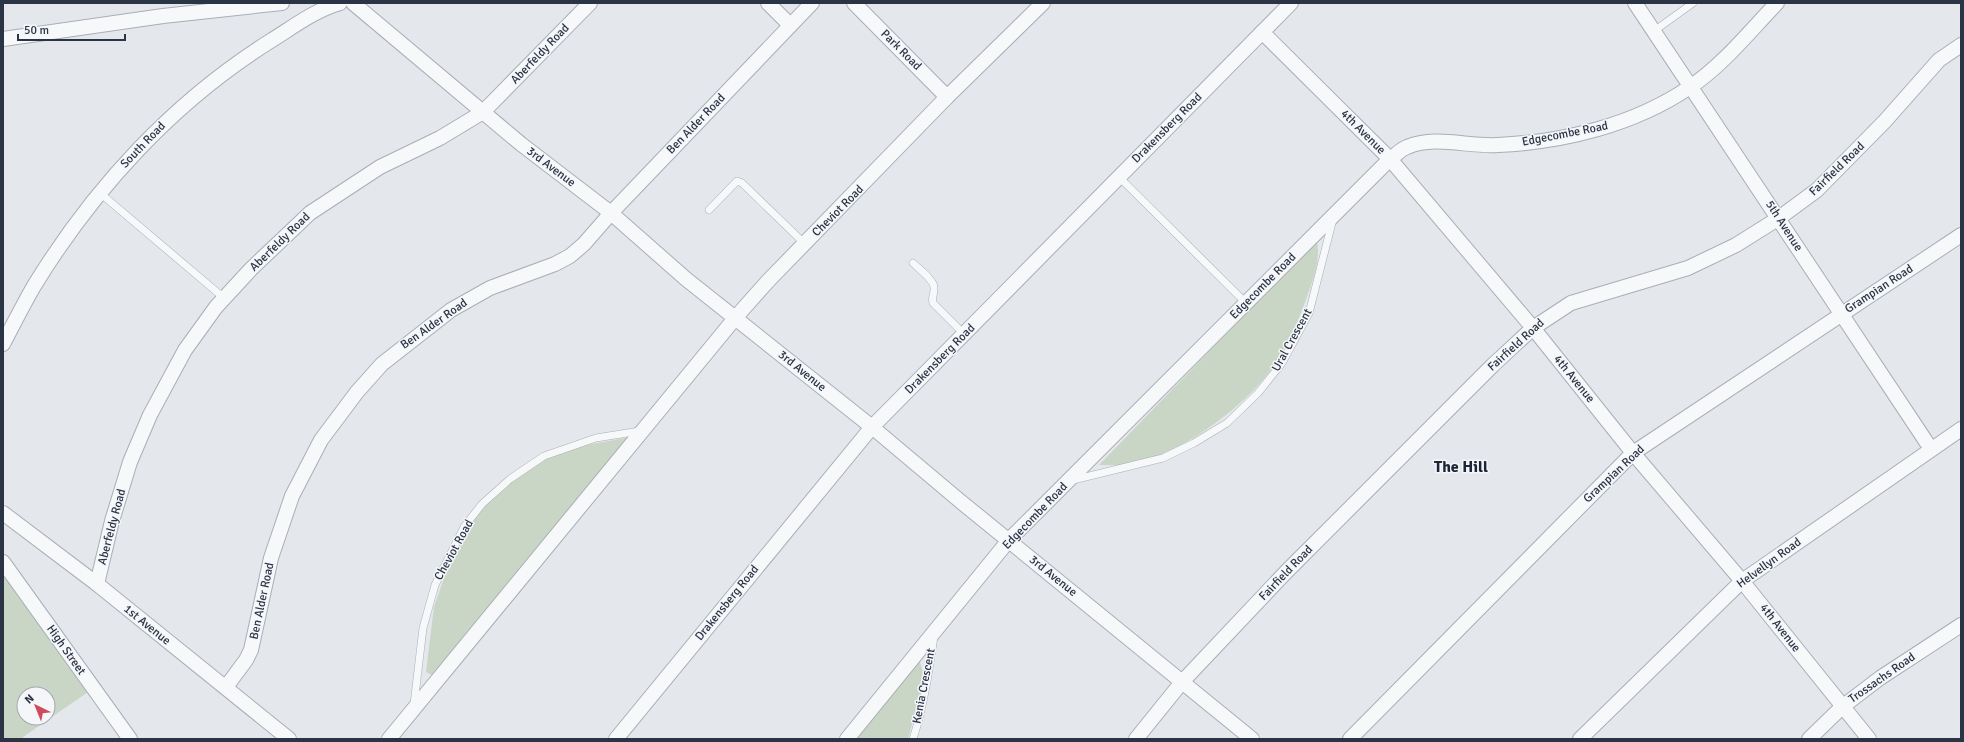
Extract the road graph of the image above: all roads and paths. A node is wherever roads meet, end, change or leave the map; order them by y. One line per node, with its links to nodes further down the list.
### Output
1 (282, 3): 16 (street)
2 (353, 3): 20 (street, 3rd Avenue)
3 (590, 3): 20 (street, Aberfeldy Road)
4 (768, 3): 13 (street)
5 (812, 3): 13 (street, Ben Alder Road)
6 (854, 3): 19 (street, Park Road)
7 (1043, 3): 19 (street, Cheviot Road)
8 (1291, 3): 15 (street, Drakensberg Road)
9 (1635, 3): 14 (street, 5th Avenue)
10 (1693, 3): 14 (lane)
11 (1777, 3): 18 (street, Edgecombe Road)
12 (332, 4): 23 (street, South Road)
13 (790, 24): 25 (street, Ben Alder Road)
14 (1654, 31): 18 (street, 5th Avenue)
15 (1262, 32): 21 (street, 4th Avenue); 22 (street, Drakensberg Road)
16 (3, 39)
17 (1961, 45): 27 (street, Fairfield Road)
18 (1690, 87): 21 (street, Edgecombe Road); 27 (street, 5th Avenue)
19 (947, 97): 29 (street, Cheviot Road)
20 (483, 112): 25 (street, 3rd Avenue); 31 (street, Aberfeldy Road)
21 (1390, 159): 26 (street, Edgecombe Road); 35 (street, 4th Avenue)
22 (1119, 177): 32 (lane); 36 (street, Drakensberg Road)
23 (100, 193): 31 (lane); 37 (street, South Road)
24 (709, 210): 29 (lane)
25 (611, 213): 34 (street, 3rd Avenue); 52 (street, Ben Alder Road)
26 (1334, 215): 32 (street, Edgecombe Road); 43 (lane, Ural Crescent)
27 (1779, 218): 33 (street, 5th Avenue); 35 (street, Fairfield Road)
28 (1961, 235): 33 (street, Grampian Road)
29 (805, 244): 34 (street, Cheviot Road)
30 (913, 263): 36 (lane)
31 (224, 298): 48 (street, Aberfeldy Road)
32 (1246, 303): 43 (street, Edgecombe Road)
33 (1841, 314): 41 (street, 5th Avenue); 42 (street, Grampian Road)
34 (736, 317): 38 (street, 3rd Avenue); 40 (street, Cheviot Road)
35 (1533, 328): 42 (street, 4th Avenue); 51 (street, Fairfield Road)
36 (964, 334): 38 (street, Drakensberg Road)
37 (3, 344)
38 (872, 427): 45 (street, 3rd Avenue); 58 (street, Drakensberg Road)
39 (1961, 429): 41 (street, Helvellyn Road)
40 (644, 430): 53 (street, Cheviot Road); 53 (lane, Cheviot Road)
41 (1931, 449): 47 (street, Helvellyn Road)
42 (1633, 453): 47 (street, 4th Avenue); 63 (street, Grampian Road)
43 (1069, 481): 45 (street, Edgecombe Road)
44 (3, 513): 48 (street, 1st Avenue)
45 (1009, 540): 50 (street, Edgecombe Road); 51 (street, 3rd Avenue)
46 (3, 562): 55 (street, High Street)
47 (1742, 581): 54 (street, 4th Avenue); 64 (street, Helvellyn Road)
48 (97, 584): 52 (street, 1st Avenue)
49 (1961, 624): 54 (street, Trossachs Road)
50 (934, 633): 59 (street, Edgecombe Road); 60 (lane, Kenia Crescent)
51 (1182, 682): 61 (street, Fairfield Road); 62 (street, 3rd Avenue)
52 (226, 687): 56 (street, 1st Avenue)
53 (414, 707): 57 (street, Cheviot Road)
54 (1842, 707): 65 (street, Trossachs Road); 66 (street, 4th Avenue)
55 (130, 739)
56 (289, 739)
57 (389, 739)
58 (616, 739)
59 (847, 739)
60 (913, 739)
61 (1136, 739)
62 (1252, 739)
63 (1350, 739)
64 (1580, 739)
65 (1809, 739)
66 (1869, 739)

